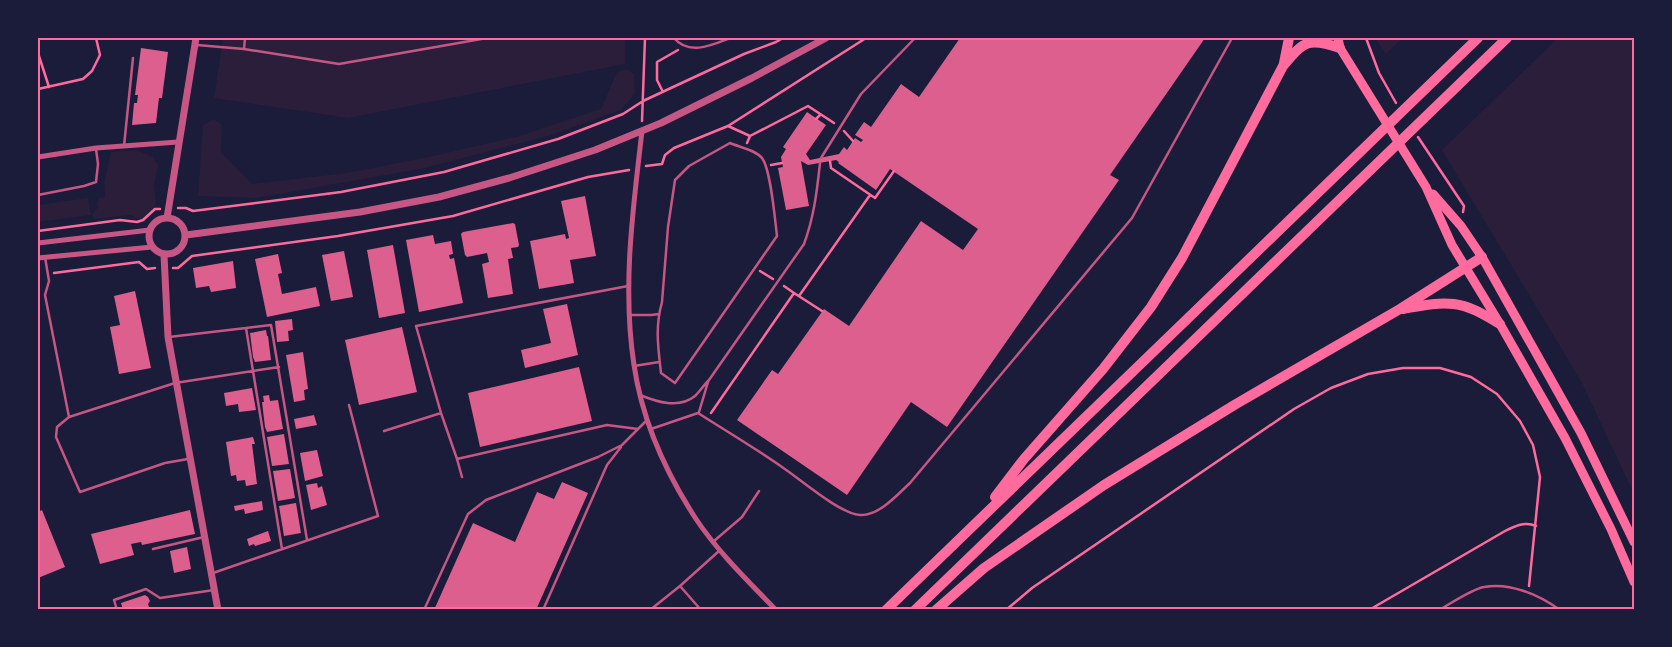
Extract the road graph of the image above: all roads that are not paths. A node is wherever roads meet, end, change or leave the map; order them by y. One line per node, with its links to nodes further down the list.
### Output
1 (245, 38): 14 (lane)
2 (487, 38): 14 (lane)
3 (674, 38): 4 (lane)
4 (730, 38)
5 (826, 38): 17 (street)
6 (915, 38): 22 (lane)
7 (1232, 38): 52 (lane)
8 (1289, 38): 16 (highway)
9 (1326, 38): 13 (main road)
10 (1478, 38): 63 (highway)
11 (1507, 38): 83 (highway)
12 (195, 41): 14 (lane); 18 (street)
13 (1339, 43): 16 (highway); 24 (main road)
14 (244, 50)
15 (133, 58): 19 (lane)
16 (1283, 66): 63 (highway)
17 (642, 131): 28 (street); 36 (street)
18 (178, 142): 19 (street); 26 (street)
19 (124, 146): 20 (street)
20 (96, 148): 21 (street); 25 (lane)
21 (38, 156)
22 (821, 158)
23 (820, 163): 47 (lane)
24 (1426, 187): 33 (main road); 35 (main road)
25 (38, 195)
26 (167, 218): 27 (street); 28 (street)
27 (150, 230): 29 (street); 30 (street)
28 (186, 235): 31 (street)
29 (38, 243)
30 (152, 246): 31 (street); 32 (street)
31 (164, 255): 42 (street)
32 (45, 257): 34 (street); 53 (lane)
33 (1482, 257): 35 (highway); 67 (main road)
34 (38, 258)
35 (1466, 267): 37 (highway); 40 (main road)
36 (628, 286): 39 (street); 51 (lane)
37 (1400, 309): 40 (highway); 84 (highway)
38 (659, 314): 39 (lane); 43 (lane); 43 (lane)
39 (629, 316): 44 (street)
40 (1500, 324): 72 (main road)
41 (246, 328): 42 (lane); 45 (lane); 46 (lane)
42 (168, 337): 48 (street)
43 (660, 362): 44 (lane)
44 (634, 366): 49 (street)
45 (279, 367): 46 (lane); 65 (lane)
46 (253, 371): 48 (lane); 69 (lane)
47 (709, 380): 49 (lane); 52 (lane)
48 (176, 384): 53 (lane); 59 (street)
49 (640, 394): 54 (street)
50 (349, 405): 65 (lane)
51 (441, 413): 57 (lane); 60 (lane)
52 (698, 413): 56 (lane)
53 (69, 417): 59 (lane)
54 (648, 420): 55 (lane); 56 (street)
55 (638, 429): 58 (lane); 60 (lane)
56 (651, 429): 66 (street)
57 (384, 431)
58 (622, 445): 77 (lane); 78 (lane)
59 (190, 458): 64 (street)
60 (457, 459): 61 (lane)
61 (462, 477)
62 (759, 491): 66 (lane)
63 (977, 522): 82 (highway)
64 (206, 537): 68 (lane); 71 (street)
65 (307, 540): 69 (lane)
66 (714, 542): 70 (street)
67 (1634, 542)
68 (153, 549)
69 (282, 549): 71 (lane)
70 (720, 550): 73 (lane); 81 (street)
71 (213, 574): 74 (street)
72 (1634, 582)
73 (680, 586): 79 (lane); 80 (lane)
74 (216, 589): 75 (lane); 76 (street)
75 (118, 610)
76 (218, 610)
77 (424, 610)
78 (543, 610)
79 (650, 610)
80 (701, 610)
81 (776, 610)
82 (886, 610)
83 (916, 610)
84 (936, 610)
85 (1439, 610): 86 (lane)
86 (1560, 610)

